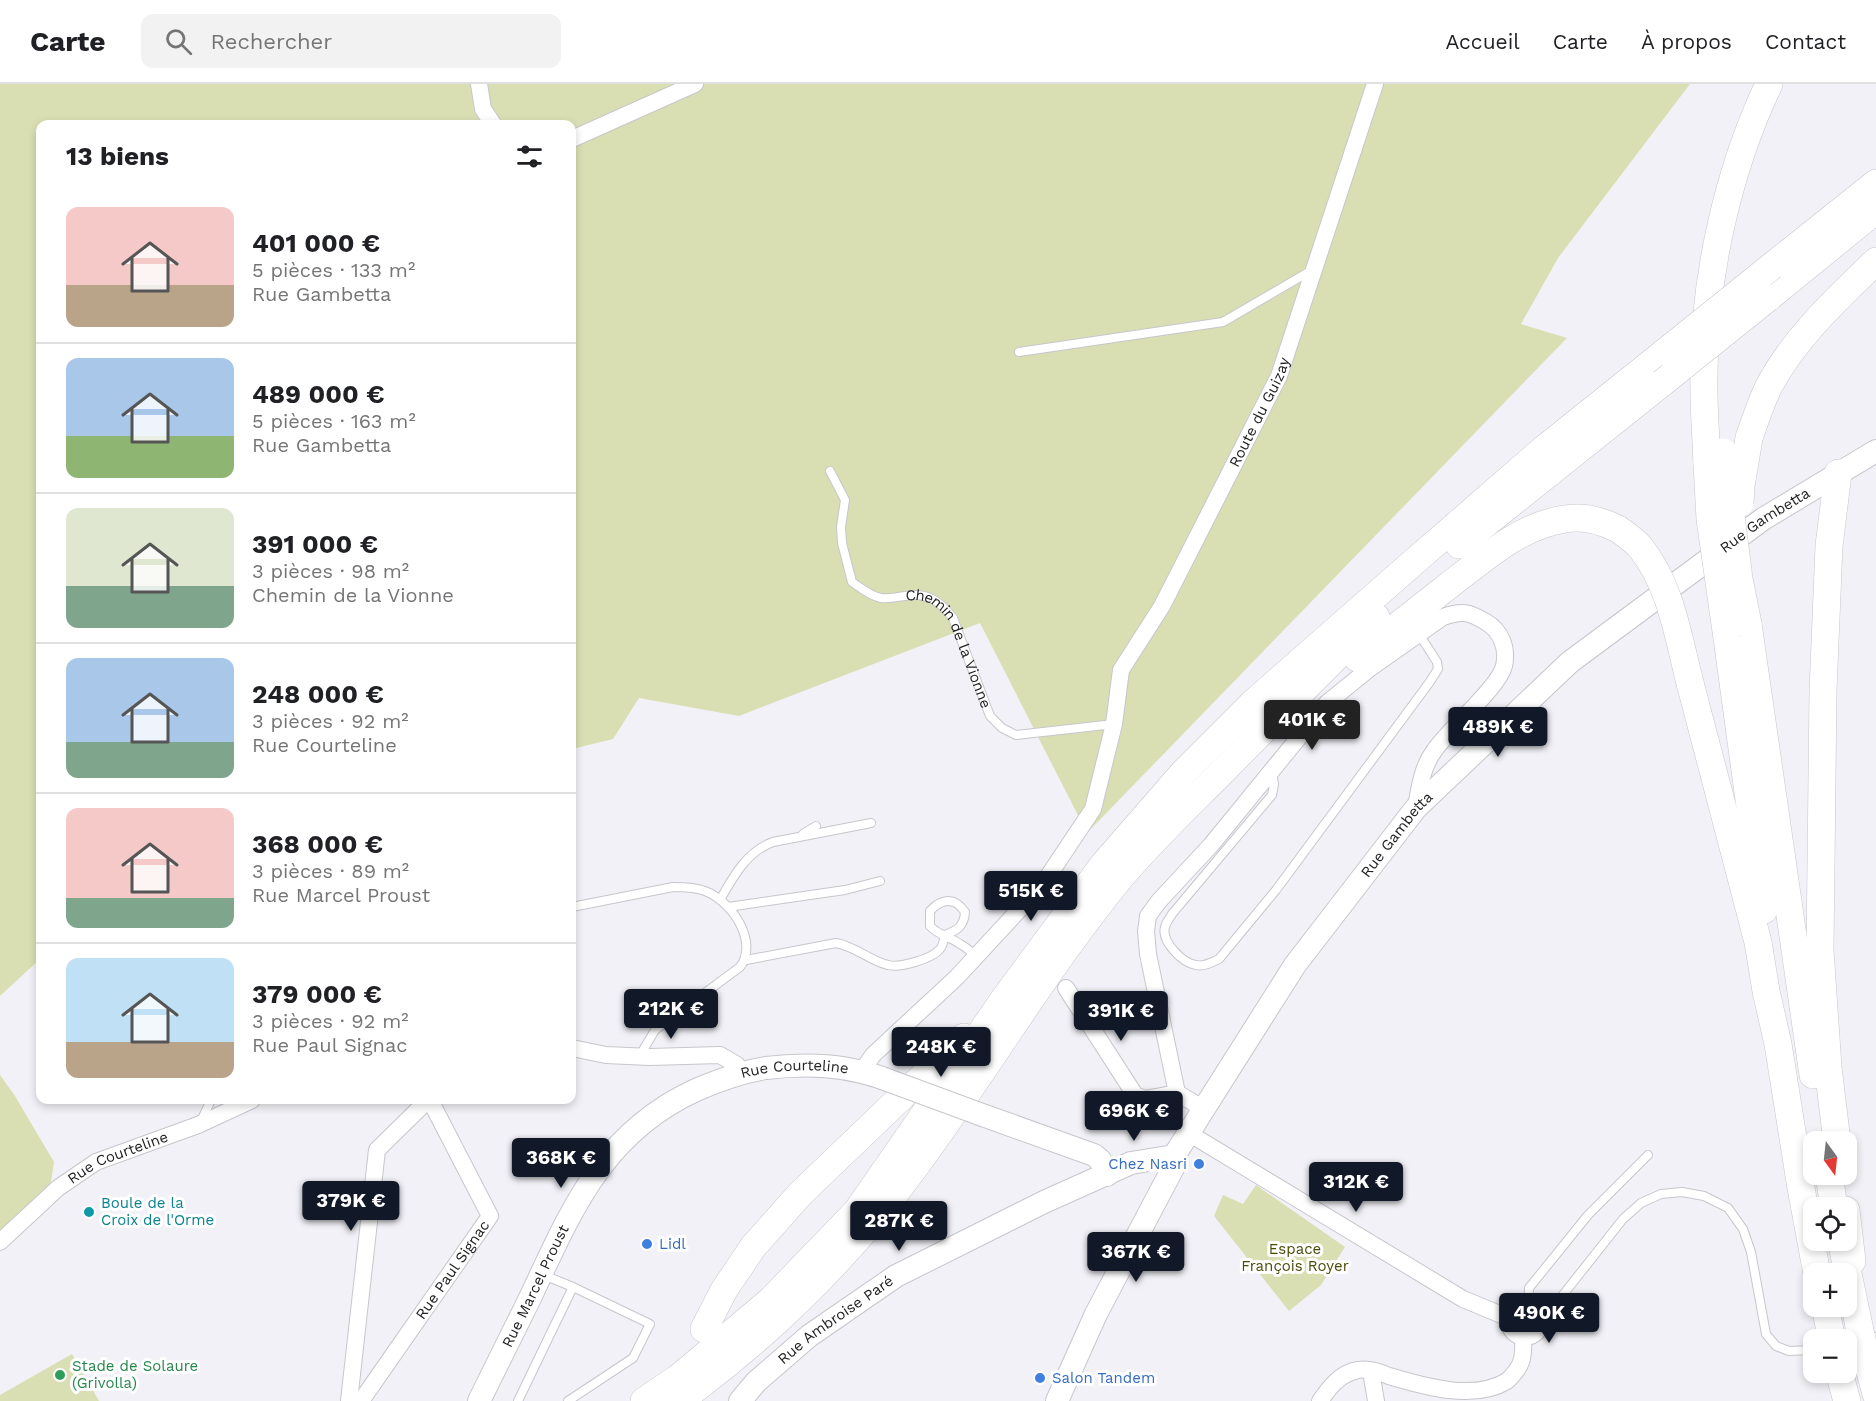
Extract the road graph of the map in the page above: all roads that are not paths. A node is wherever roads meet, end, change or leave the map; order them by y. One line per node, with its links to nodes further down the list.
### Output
1 (479, 84): 6 (street)
2 (695, 84): 7 (street)
3 (1375, 84): 13 (street, Route du Guizay)
4 (1769, 84): 16 (highway)
5 (1783, 84): 16 (highway)
6 (490, 120)
7 (576, 137)
8 (1876, 166): 11 (highway)
9 (1876, 183): 11 (highway)
10 (1876, 210): 23 (highway, bridge)
11 (1821, 228): 36 (highway, bridge)
12 (1876, 261): 19 (highway, bridge)
13 (1315, 268): 14 (lane); 21 (street, Route du Guizay)
14 (1019, 352)
15 (1876, 451): 18 (main road, Rue Gambetta)
16 (1715, 458): 19 (highway, bridge)
17 (830, 471): 21 (lane, Chemin de la Vionne)
18 (1838, 473): 24 (main road, Rue Gambetta); 50 (highway)
19 (1740, 623): 37 (highway); 49 (highway)
20 (1419, 634): 22 (street); 22 (lane); 24 (street)
21 (1114, 724): 33 (street, Route du Guizay)
22 (1272, 772): 42 (street)
23 (1189, 805): 37 (highway, bridge); 76 (highway)
24 (1416, 808): 47 (main road, Rue Gambetta)
25 (871, 823): 27 (lane)
26 (816, 826): 27 (lane)
27 (797, 837): 29 (lane)
28 (880, 881): 31 (lane)
29 (720, 900): 30 (lane); 31 (lane)
30 (576, 906)
31 (728, 907): 34 (lane)
32 (945, 935): 32 (lane); 33 (lane); 34 (lane)
33 (976, 956): 41 (street, Route du Guizay)
34 (746, 960): 39 (lane)
35 (1066, 988): 42 (street)
36 (1004, 999): 63 (highway); 75 (highway)
37 (1778, 1044): 56 (highway)
38 (576, 1049): 39 (street, Rue Courteline)
39 (639, 1057): 40 (street, Rue Courteline)
40 (741, 1073): 41 (main road, Rue Courteline); 57 (main road, Rue Marcel Proust)
41 (872, 1075): 54 (main road, Rue Courteline, bridge)
42 (1177, 1093): 47 (street)
43 (209, 1104): 48 (lane)
44 (243, 1104): 48 (street, Rue Courteline)
45 (425, 1104): 70 (street, Rue Paul Signac)
46 (431, 1104): 71 (street, Rue Paul Signac)
47 (1204, 1109): 51 (main road, Rue Gambetta)
48 (198, 1125): 55 (street, Rue Courteline)
49 (1821, 1131)
50 (1836, 1131)
51 (1190, 1134): 53 (main road, Rue Gambetta); 62 (street)
52 (1648, 1155): 59 (lane)
53 (1174, 1156): 54 (main road, Rue Ambroise Paré); 60 (lane); 78 (main road, Rue Gambetta)
54 (1107, 1175): 77 (main road, Rue Ambroise Paré)
55 (0, 1242)
56 (1815, 1263)
57 (541, 1274): 58 (lane); 72 (main road, Rue Marcel Proust)
58 (573, 1287): 73 (lane); 74 (lane)
59 (1527, 1305): 61 (street); 62 (street)
60 (1085, 1314)
61 (1541, 1317): 64 (street); 65 (lane)
62 (1509, 1318): 64 (street)
63 (704, 1329)
64 (1523, 1336): 67 (street)
65 (1803, 1348)
66 (1857, 1360): 69 (highway)
67 (1371, 1371): 79 (street); 80 (street)
68 (1842, 1383): 81 (highway)
69 (1876, 1394)
70 (349, 1401)
71 (361, 1401)
72 (479, 1401)
73 (518, 1401)
74 (568, 1401)
75 (644, 1401)
76 (679, 1401)
77 (740, 1401)
78 (1057, 1401)
79 (1320, 1401)
80 (1376, 1401)
81 (1847, 1401)

